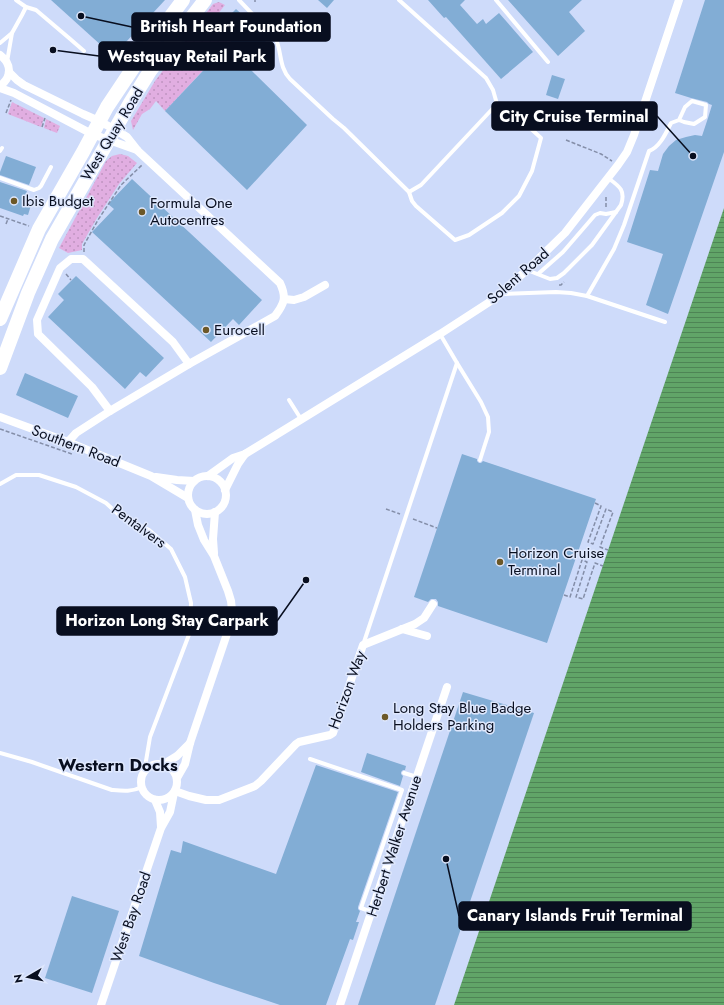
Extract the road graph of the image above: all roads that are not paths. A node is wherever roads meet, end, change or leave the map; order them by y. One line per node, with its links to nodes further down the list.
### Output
1 (16, 0): 8 (lane)
2 (183, 0): 19 (highway, West Quay Road)
3 (205, 0): 21 (highway, West Quay Road)
4 (239, 0): 26 (lane)
5 (398, 0): 17 (lane)
6 (496, 0): 14 (lane)
7 (679, 0): 25 (street, Solent Road)
8 (26, 7): 9 (lane); 11 (lane)
9 (12, 33): 10 (lane); 13 (lane)
10 (0, 43)
11 (84, 51)
12 (0, 55): 13 (street)
13 (7, 62): 15 (street)
14 (548, 62)
15 (9, 72): 16 (street); 19 (street)
16 (0, 87): 20 (street)
17 (497, 104): 26 (lane); 26 (lane)
18 (679, 120): 18 (lane); 32 (lane)
19 (99, 121): 20 (highway, West Quay Road); 21 (street)
20 (92, 134): 21 (street); 34 (highway, West Quay Road)
21 (111, 134): 22 (street); 22 (street); 39 (highway, West Quay Road)
22 (138, 151): 33 (street)
23 (51, 167): 24 (lane)
24 (0, 178)
25 (608, 178): 27 (lane); 28 (street, Solent Road)
26 (409, 192)
27 (616, 212): 29 (lane); 29 (lane)
28 (527, 270): 29 (lane); 31 (street, Solent Road)
29 (538, 274)
30 (325, 285): 33 (street)
31 (500, 294): 32 (lane); 36 (street, Solent Road)
32 (587, 296): 35 (lane)
33 (284, 298): 38 (street)
34 (0, 319)
35 (665, 322)
36 (440, 334): 37 (lane); 43 (street, Solent Road)
37 (457, 363): 46 (lane); 59 (lane)
38 (189, 364): 41 (street); 41 (street)
39 (0, 368)
40 (289, 400): 43 (lane)
41 (110, 410): 44 (street)
42 (0, 417): 44 (street, Southern Road)
43 (301, 419): 45 (street, Solent Road)
44 (68, 442): 47 (street, Southern Road)
45 (245, 454): 48 (street, Solent Road); 51 (street, Solent Road)
46 (480, 460)
47 (151, 476): 49 (street, Southern Road); 52 (street, Southern Road)
48 (208, 476): 49 (street); 51 (street)
49 (194, 481): 52 (street)
50 (0, 484): 65 (lane, Pentalvers)
51 (225, 490): 54 (street)
52 (188, 498): 53 (street)
53 (195, 510): 54 (street); 55 (street)
54 (215, 512): 55 (street)
55 (214, 556): 61 (street)
56 (433, 604): 57 (street, Horizon Way)
57 (402, 629): 58 (street); 59 (street, Horizon Way)
58 (427, 636)
59 (363, 645): 70 (street, Horizon Way)
60 (447, 687): 67 (street, Herbert Walker Avenue)
61 (190, 743): 64 (street); 68 (street)
62 (0, 753): 69 (lane)
63 (310, 759): 73 (lane)
64 (164, 764): 65 (street); 68 (street)
65 (144, 773): 69 (street)
66 (404, 773): 67 (lane)
67 (417, 777): 73 (street, Herbert Walker Avenue)
68 (177, 778): 70 (street)
69 (142, 787): 71 (street)
70 (175, 792): 71 (street); 72 (street, West Bay Road)
71 (155, 800): 72 (street, West Bay Road)
72 (161, 828): 74 (street, West Bay Road)
73 (372, 912): 75 (street, Herbert Walker Avenue)
74 (101, 1005)
75 (340, 1005)

